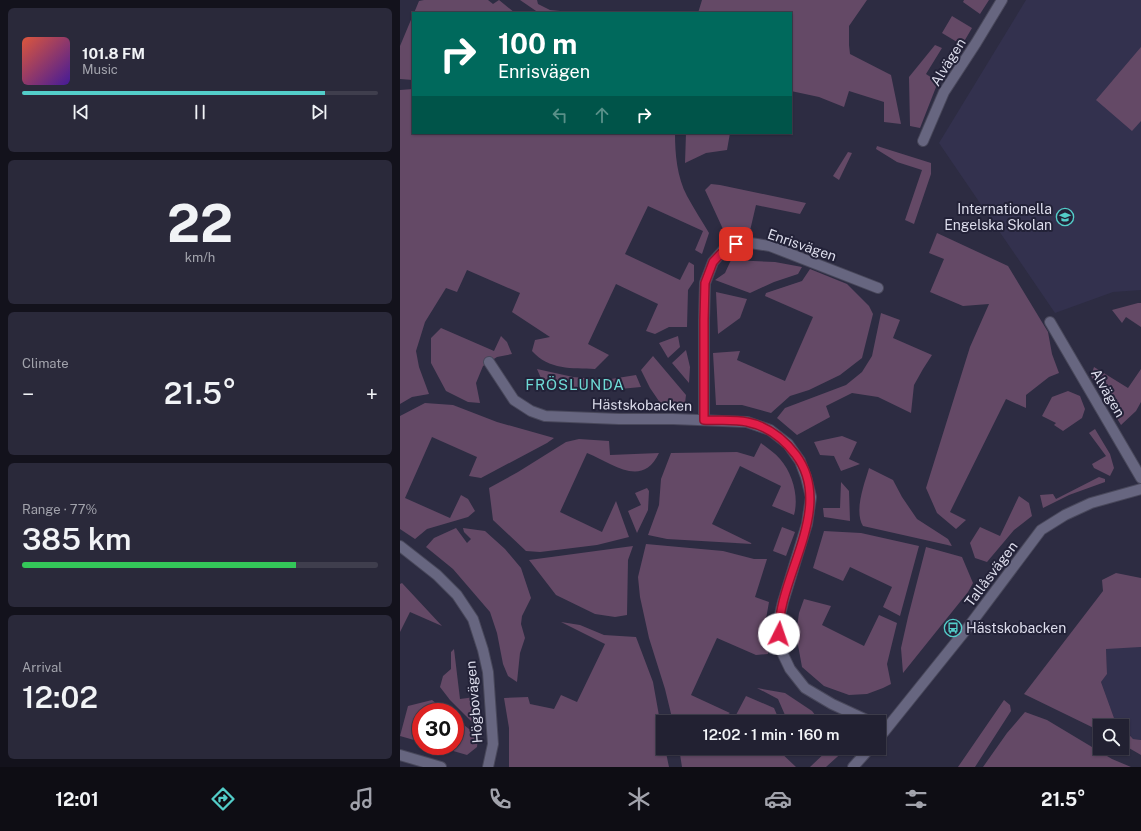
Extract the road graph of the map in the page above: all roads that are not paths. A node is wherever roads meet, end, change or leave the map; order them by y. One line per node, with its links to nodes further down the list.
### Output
1 (1002, 0): 2 (street, Alvägen)
2 (923, 141)
3 (878, 288): 6 (street, Enrisvägen)
4 (1050, 322): 7 (street, Alvägen)
5 (489, 362): 6 (street, Hästskobacken)
6 (704, 420): 10 (street, Hästskobacken)
7 (1141, 478)
8 (1141, 489): 11 (street, Tallåsvägen)
9 (400, 546): 15 (street, Högbovägen)
10 (856, 715)
11 (886, 723)
12 (400, 754): 14 (street)
13 (864, 755): 16 (street)
14 (441, 767)
15 (488, 767)
16 (853, 767)

